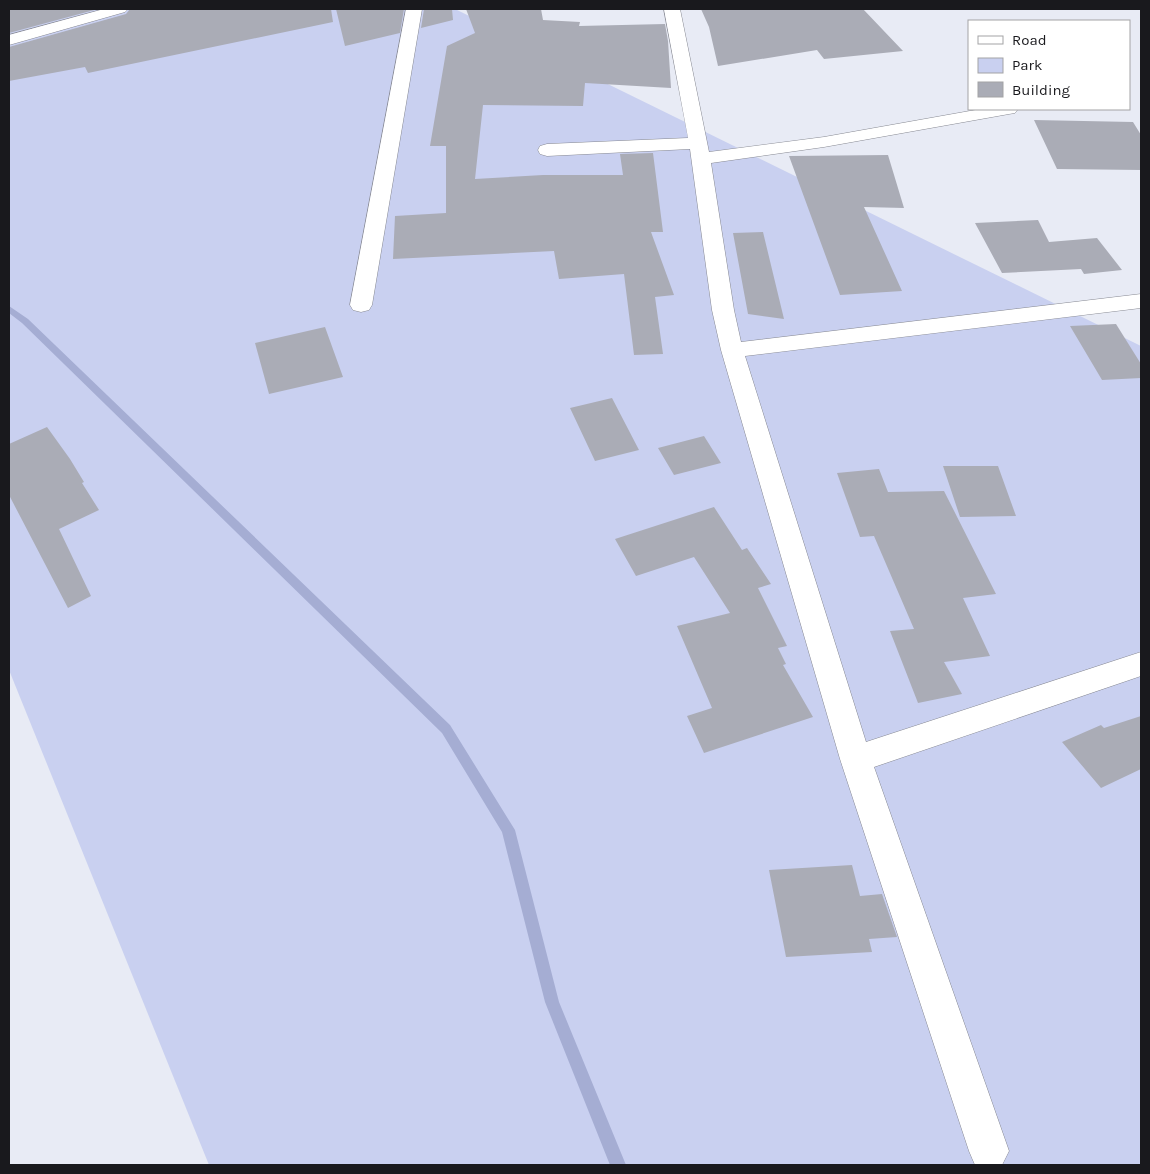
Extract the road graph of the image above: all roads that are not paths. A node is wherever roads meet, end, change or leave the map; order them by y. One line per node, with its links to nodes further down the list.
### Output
1 (120, 9): 4 (street)
2 (414, 9): 9 (street)
3 (672, 9): 7 (street)
4 (9, 40)
5 (1003, 110): 7 (street)
6 (547, 150): 7 (street)
7 (700, 151): 10 (street)
8 (1141, 301): 10 (street)
9 (361, 305)
10 (732, 350): 12 (street)
11 (1141, 664): 12 (street)
12 (856, 759): 13 (street)
13 (988, 1151)

